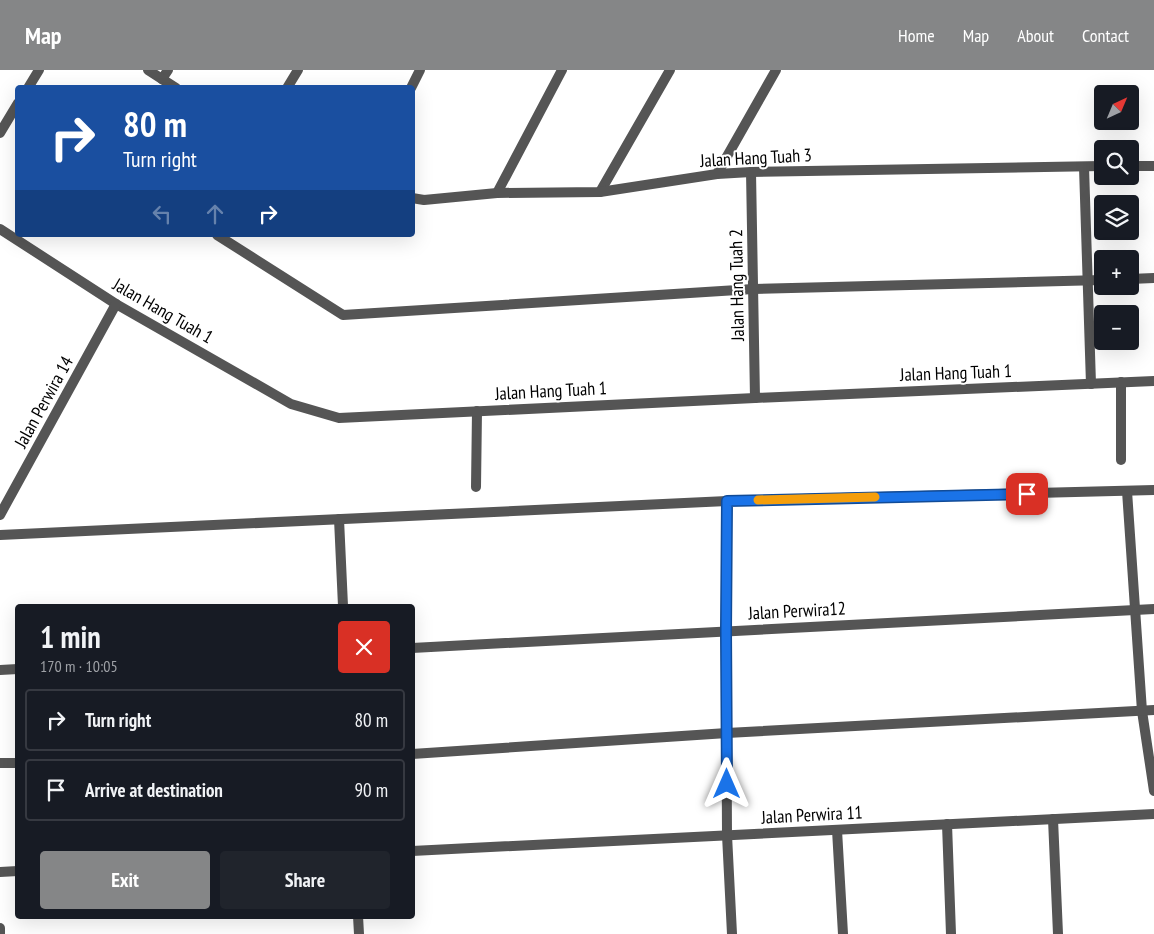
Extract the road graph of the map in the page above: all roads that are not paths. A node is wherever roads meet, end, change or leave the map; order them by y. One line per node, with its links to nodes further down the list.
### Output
1 (39, 70): 9 (street)
2 (148, 70): 8 (street)
3 (298, 70): 11 (street)
4 (420, 70): 12 (street)
5 (562, 70): 22 (street)
6 (670, 70): 21 (street)
7 (776, 70): 20 (street)
8 (165, 74): 10 (street)
9 (30, 85)
10 (174, 85)
11 (290, 85)
12 (412, 85)
13 (15, 108): 14 (street)
14 (0, 133)
15 (1084, 166): 16 (street, Jalan Hang Tuah 3); 19 (street, Jalan Hang Tuah 3); 28 (street)
16 (1094, 166)
17 (1139, 166): 18 (street)
18 (1154, 166)
19 (751, 172): 20 (street, Jalan Hang Tuah 3); 30 (street, Jalan Hang Tuah 2)
20 (717, 174): 21 (street, Jalan Hang Tuah 3)
21 (600, 192): 22 (street, Jalan Hang Tuah 3)
22 (497, 193): 23 (street, Jalan Hang Tuah 3)
23 (415, 198)
24 (0, 228): 31 (street, Jalan Hang Tuah 1)
25 (220, 237): 30 (street)
26 (1139, 278): 27 (street)
27 (1154, 278)
28 (1087, 280): 29 (street); 30 (street); 34 (street)
29 (1094, 280)
30 (754, 289): 35 (street, Jalan Hang Tuah 2)
31 (116, 304): 36 (street, Jalan Hang Tuah 1); 42 (street, Jalan Perwira 14)
32 (1154, 381): 33 (street, Jalan Hang Tuah 1)
33 (1121, 382): 34 (street, Jalan Hang Tuah 1); 37 (street)
34 (1091, 384): 35 (street, Jalan Hang Tuah 1)
35 (755, 398): 36 (street, Jalan Hang Tuah 1)
36 (477, 411): 38 (street)
37 (1121, 460)
38 (476, 488)
39 (1154, 490): 40 (street)
40 (1127, 492): 41 (street); 47 (street)
41 (727, 501): 43 (street); 48 (street)
42 (0, 515)
43 (339, 519): 44 (street); 45 (street)
44 (0, 535)
45 (343, 604)
46 (1154, 609): 47 (street, Jalan Perwira12)
47 (1136, 610): 48 (street, Jalan Perwira12); 53 (street)
48 (726, 631): 49 (street, Jalan Perwira12); 54 (street)
49 (415, 648)
50 (15, 669): 51 (street)
51 (0, 670)
52 (1154, 710): 53 (street)
53 (1142, 711): 54 (street); 58 (street)
54 (727, 733): 55 (street); 63 (street)
55 (415, 754)
56 (0, 763): 57 (street)
57 (15, 763)
58 (1154, 791)
59 (1154, 814): 60 (street, Jalan Perwira 11)
60 (1053, 819): 61 (street, Jalan Perwira 11); 74 (street)
61 (947, 824): 62 (street, Jalan Perwira 11); 73 (street)
62 (837, 830): 63 (street, Jalan Perwira 11); 72 (street)
63 (727, 836): 64 (street, Jalan Perwira 11); 71 (street)
64 (415, 851)
65 (15, 871): 66 (street)
66 (0, 872)
67 (358, 919): 70 (street)
68 (0, 928): 69 (street)
69 (0, 934)
70 (359, 934)
71 (732, 934)
72 (843, 934)
73 (950, 934)
74 (1058, 934)

